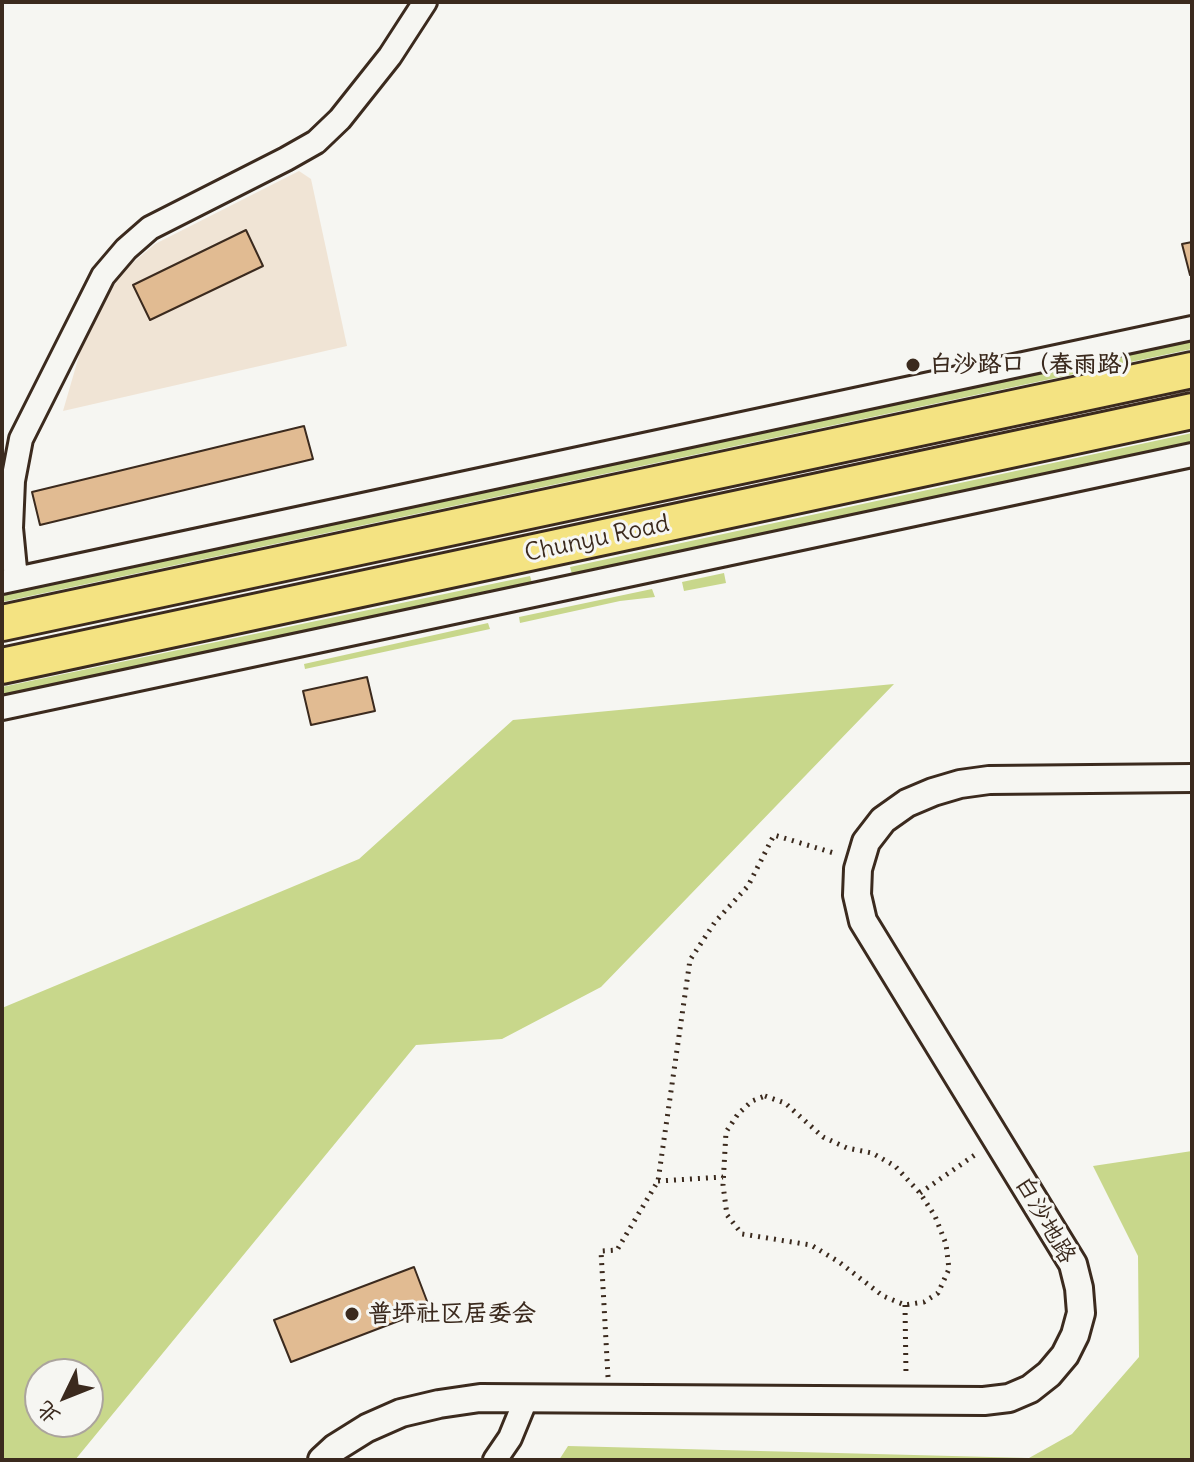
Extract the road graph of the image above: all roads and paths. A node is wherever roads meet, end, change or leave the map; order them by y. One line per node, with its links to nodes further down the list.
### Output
1 (425, 2): 6 (street)
2 (1192, 328): 6 (street)
3 (1192, 370): 7 (main road, Chunyu Road)
4 (1192, 411): 8 (main road, Chunyu Road)
5 (1192, 455): 9 (street)
6 (9, 581)
7 (2, 623)
8 (2, 666)
9 (2, 708)
10 (1192, 778): 11 (street, 白沙地路)
11 (861, 861): 12 (street, 白沙地路); 14 (path)
12 (997, 1140): 15 (path); 19 (street, 白沙地路)
13 (723, 1177): 14 (path); 15 (path); 16 (path)
14 (658, 1181): 18 (path)
15 (920, 1193): 16 (path)
16 (905, 1305): 19 (path)
17 (526, 1399): 18 (street, 白沙地路); 20 (street, 白沙地路); 21 (street)
18 (610, 1399): 19 (street, 白沙地路)
19 (907, 1401)
20 (322, 1460)
21 (495, 1460)

